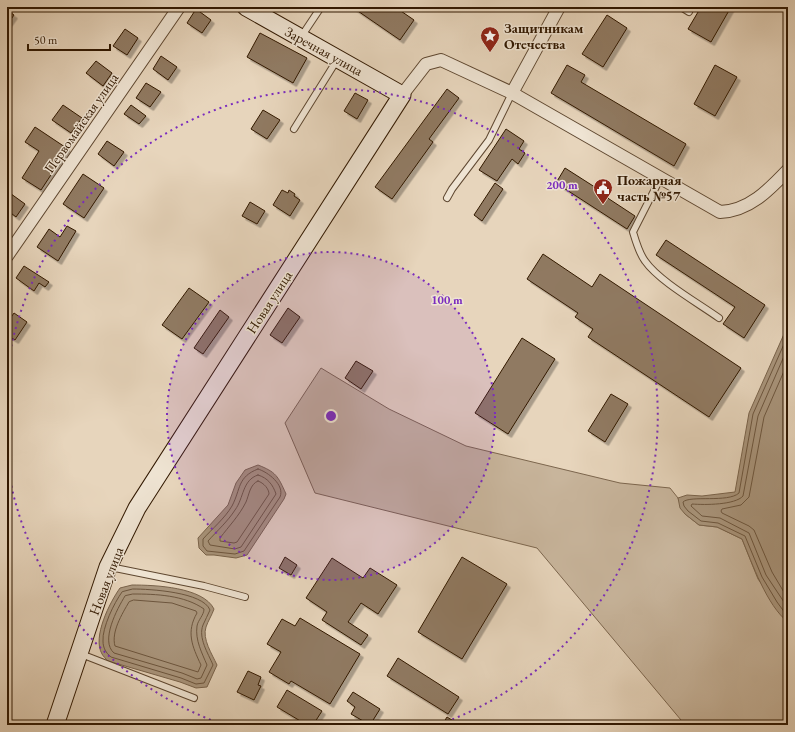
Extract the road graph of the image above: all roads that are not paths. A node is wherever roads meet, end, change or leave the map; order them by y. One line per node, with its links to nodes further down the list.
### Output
1 (179, 7): 15 (street, Первомайская улица)
2 (246, 7): 7 (street, Заречная улица)
3 (321, 7): 7 (lane)
4 (559, 7): 9 (street)
5 (681, 7): 6 (lane)
6 (689, 12)
7 (301, 38): 8 (street, Заречная улица)
8 (338, 59): 10 (street, Заречная улица); 11 (lane)
9 (512, 93): 10 (street, Новая улица); 13 (street, Новая улица); 14 (lane)
10 (402, 96): 17 (street, Новая улица)
11 (294, 129)
12 (788, 170): 13 (street, Новая улица)
13 (661, 177): 16 (lane)
14 (446, 198)
15 (7, 256)
16 (719, 318)
17 (108, 567): 18 (lane); 19 (street, Новая улица)
18 (245, 597)
19 (79, 653): 20 (lane); 21 (street, Новая улица)
20 (194, 698)
21 (55, 725)

